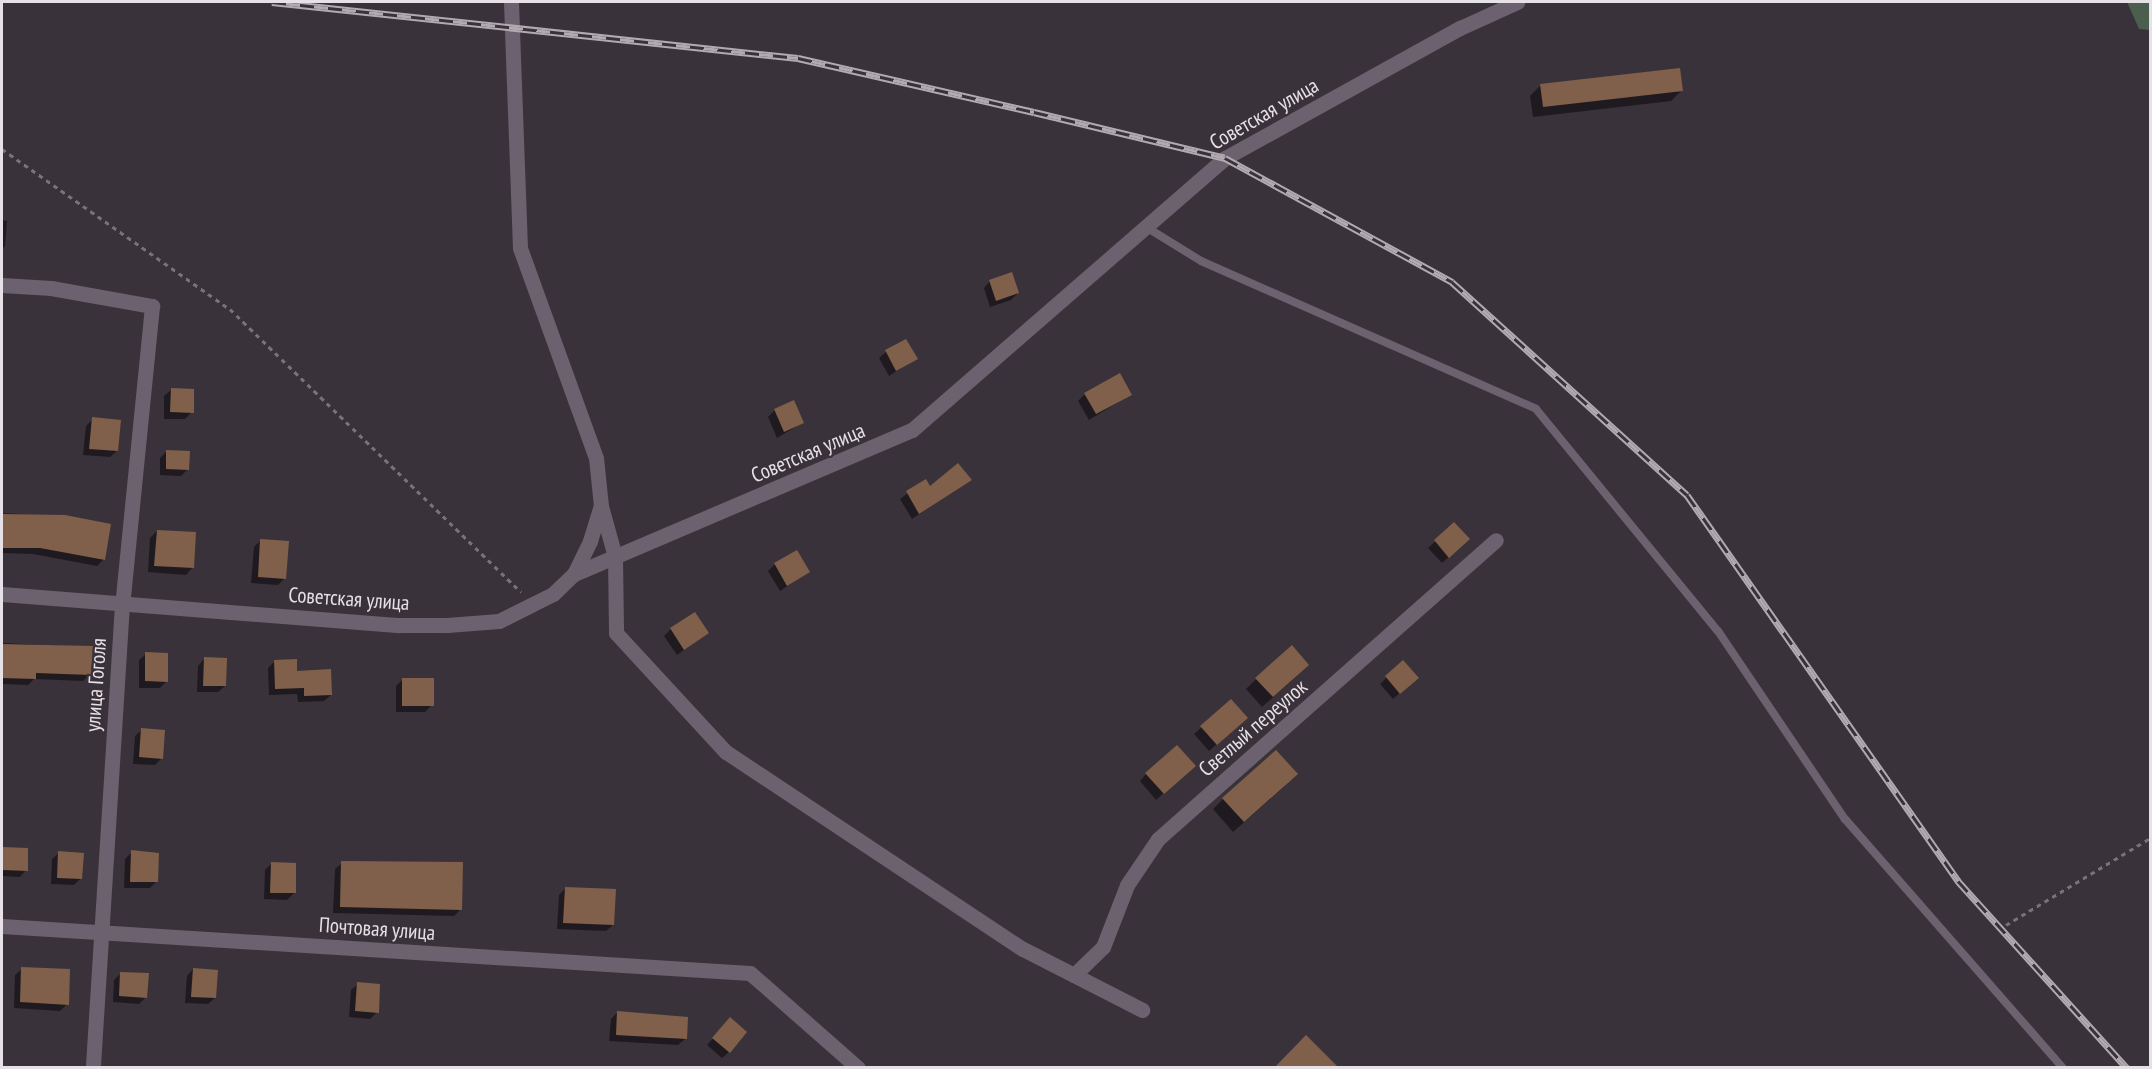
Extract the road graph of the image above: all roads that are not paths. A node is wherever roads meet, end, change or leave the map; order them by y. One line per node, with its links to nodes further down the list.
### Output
1 (511, 2): 5 (street)
2 (1517, 2): 3 (street, Советская улица)
3 (1146, 227): 7 (street, Советская улица); 17 (lane)
4 (2, 285): 10 (street, улица Гоголя)
5 (601, 506): 7 (street); 8 (street)
6 (1496, 540): 13 (street, Светлый переулок)
7 (615, 557): 8 (street, Советская улица); 13 (street)
8 (574, 573): 10 (street, Советская улица)
9 (2, 594): 10 (street, Советская улица)
10 (122, 604): 12 (street, улица Гоголя)
11 (2, 926): 12 (street, Почтовая улица)
12 (100, 932): 15 (street, улица Гоголя); 16 (street, Почтовая улица)
13 (1074, 975): 14 (street)
14 (1142, 1010)
15 (93, 1068)
16 (858, 1068)
17 (2063, 1068)

